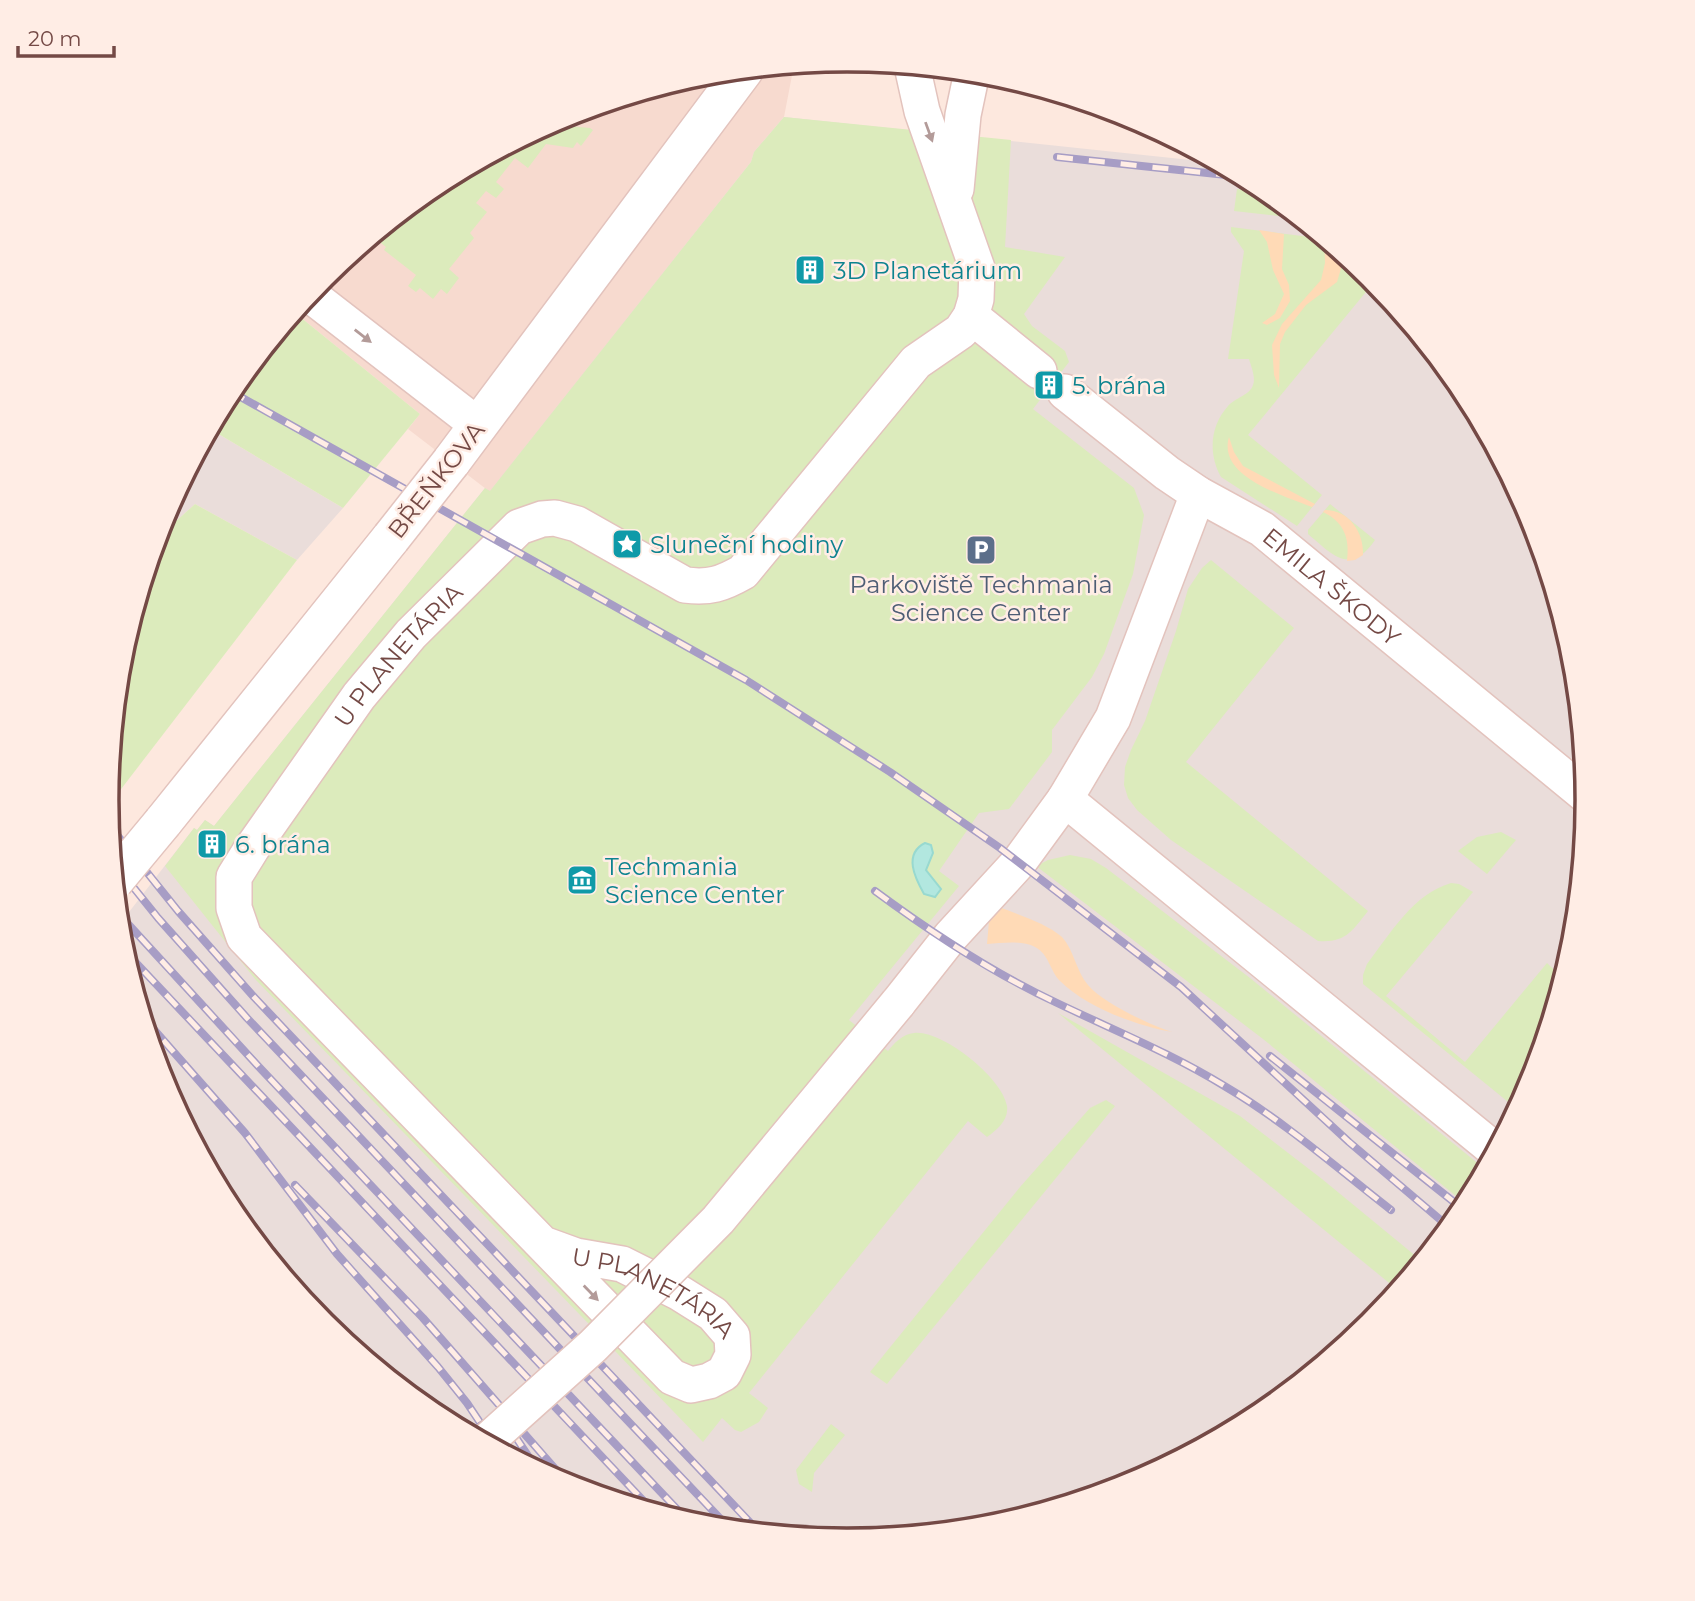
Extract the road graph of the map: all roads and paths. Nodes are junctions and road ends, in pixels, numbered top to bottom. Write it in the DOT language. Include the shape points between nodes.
graph roads {
  1 [pos="914,75"];
  2 [pos="736,81"];
  3 [pos="970,83"];
  4 [pos="956,207"];
  5 [pos="318,301"];
  6 [pos="971,316"];
  7 [pos="479,426"];
  8 [pos="1198,494"];
  9 [pos="1576,787"];
  10 [pos="1065,799"];
  11 [pos="122,871"];
  12 [pos="1489,1145"];
  13 [pos="543,1244"];
  14 [pos="492,1437"];
  1 -- 4 [label="street, one-way"];
  2 -- 7 [label="street, BŘEŇKOVA"];
  3 -- 4 [label="street" via="960,131"];
  4 -- 6 [label="street" via="977,268"];
  5 -- 7 [label="street, one-way"];
  6 -- 8 [label="street, EMILA ŠKODY"];
  6 -- 13 [label="street, U PLANETÁRIA" via="961,331 916,362 743,572 726,581 706,588 685,585 577,524 555,518 519,527 411,635 359,696 234,877 234,908 243,937"];
  7 -- 11 [label="street, BŘEŇKOVA, bridge"];
  8 -- 9 [label="street, EMILA ŠKODY" via="1262,529"];
  8 -- 10 [label="street" via="1113,718"];
  10 -- 12 [label="street"];
  10 -- 14 [label="street, bridge" via="1019,862 951,936 718,1220 593,1346"];
  13 -- 13 [label="street, U PLANETÁRIA, one-way" via="672,1377 691,1385 724,1373 733,1355 732,1336 713,1314 622,1264 576,1256"];
}
